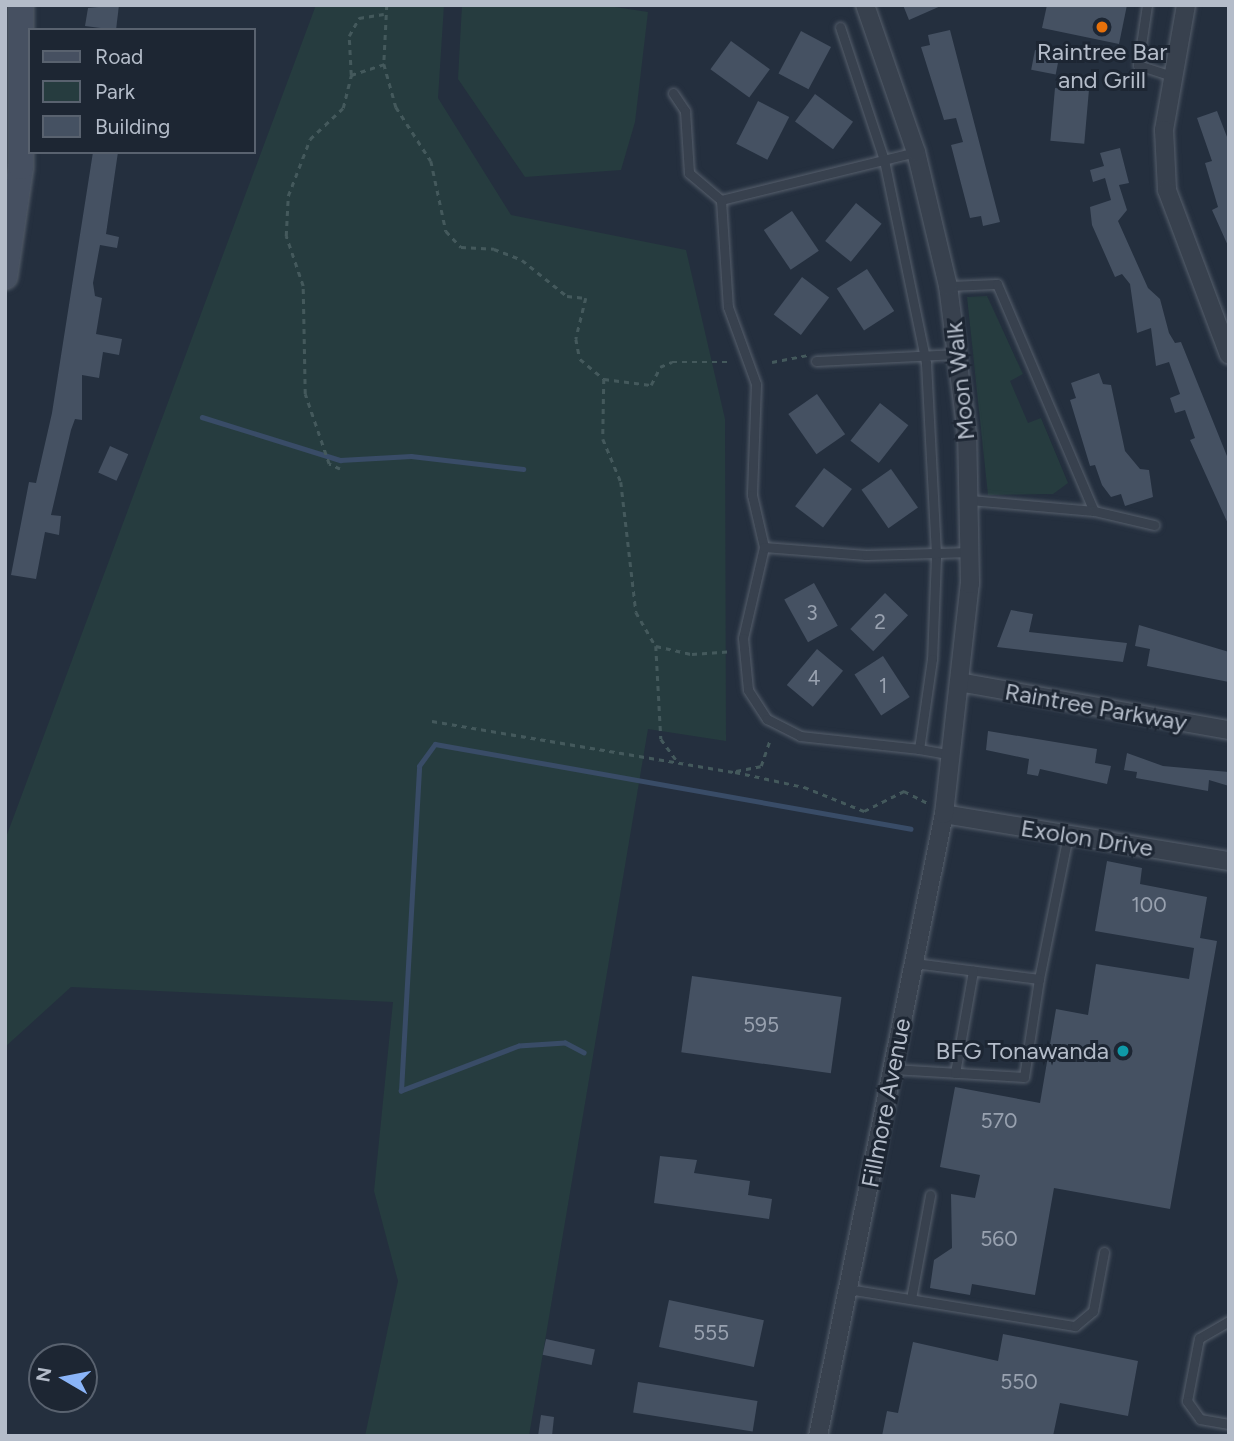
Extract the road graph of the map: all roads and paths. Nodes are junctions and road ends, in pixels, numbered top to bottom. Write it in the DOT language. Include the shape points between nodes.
graph roads {
  1 [pos="21,5"];
  2 [pos="387,5"];
  3 [pos="865,5"];
  4 [pos="1147,5"];
  5 [pos="1186,5"];
  6 [pos="384,14"];
  7 [pos="840,27"];
  8 [pos="384,64"];
  9 [pos="351,75"];
  10 [pos="1174,77"];
  11 [pos="673,93"];
  12 [pos="916,152"];
  13 [pos="884,160"];
  14 [pos="721,201"];
  15 [pos="5,277"];
  16 [pos="948,286"];
  17 [pos="958,354"];
  18 [pos="1229,355"];
  19 [pos="925,358"];
  20 [pos="816,361"];
  21 [pos="727,362"];
  22 [pos="772,362"];
  23 [pos="604,379"];
  24 [pos="340,469"];
  25 [pos="970,500"];
  26 [pos="1094,511"];
  27 [pos="1154,525"];
  28 [pos="764,548"];
  29 [pos="971,552"];
  30 [pos="936,557"];
  31 [pos="656,646"];
  32 [pos="731,650"];
  33 [pos="964,683"];
  34 [pos="432,721"];
  35 [pos="1229,730"];
  36 [pos="770,740"];
  37 [pos="919,749"];
  38 [pos="678,762"];
  39 [pos="953,762"];
  40 [pos="735,772"];
  41 [pos="944,814"];
  42 [pos="1068,835"];
  43 [pos="1229,861"];
  44 [pos="914,963"];
  45 [pos="973,971"];
  46 [pos="1039,979"];
  47 [pos="893,1069"];
  48 [pos="955,1073"];
  49 [pos="930,1195"];
  50 [pos="1104,1252"];
  51 [pos="848,1289"];
  52 [pos="911,1299"];
  53 [pos="1229,1321"];
  54 [pos="1229,1424"];
  55 [pos="818,1436"];
  1 -- 15 [label="street" via="21,167"];
  2 -- 6 [label="path"];
  3 -- 12 [label="street, Moon Walk"];
  4 -- 10 [label="lane" via="1138,65"];
  5 -- 10 [label="street"];
  6 -- 8 [label="path"];
  6 -- 9 [label="path" via="359,18 349,36"];
  7 -- 13 [label="lane"];
  8 -- 9 [label="path"];
  8 -- 23 [label="path" via="396,107 431,160 446,231 461,247 494,249 522,260 567,296 586,298 576,339 580,359"];
  9 -- 24 [label="path" via="343,108 310,139 288,196 286,236 303,286 305,394 329,464"];
  10 -- 18 [label="street" via="1164,130 1167,190"];
  11 -- 14 [label="lane" via="685,111 689,173"];
  12 -- 13 [label="lane"];
  12 -- 16 [label="street, Moon Walk"];
  13 -- 14 [label="lane"];
  13 -- 19 [label="lane"];
  14 -- 28 [label="lane" via="728,307 756,384 752,495"];
  16 -- 17 [label="street, Moon Walk"];
  16 -- 26 [label="lane" via="997,284"];
  17 -- 19 [label="lane"];
  17 -- 25 [label="street, Moon Walk"];
  19 -- 20 [label="lane"];
  19 -- 30 [label="lane"];
  20 -- 22 [label="path" via="808,355"];
  21 -- 23 [label="path" via="672,362 660,367 651,385"];
  23 -- 31 [label="path" via="605,453 621,482 636,612"];
  25 -- 26 [label="lane"];
  25 -- 29 [label="street, Moon Walk"];
  26 -- 27 [label="lane"];
  28 -- 30 [label="lane"];
  28 -- 37 [label="lane" via="743,638 748,690 767,719 800,736"];
  29 -- 30 [label="lane"];
  29 -- 33 [label="street, Moon Walk"];
  30 -- 37 [label="lane" via="932,659"];
  31 -- 32 [label="path" via="692,654"];
  31 -- 38 [label="path" via="661,739"];
  33 -- 35 [label="street, Raintree Parkway"];
  33 -- 39 [label="street, Moon Walk"];
  34 -- 38 [label="path"];
  36 -- 40 [label="path" via="761,766"];
  37 -- 39 [label="lane"];
  38 -- 40 [label="path"];
  39 -- 41 [label="street, Fillmore Avenue"];
  40 -- 41 [label="path" via="804,787 864,811 904,791"];
  41 -- 42 [label="street, Exolon Drive"];
  41 -- 44 [label="street, Fillmore Avenue"];
  42 -- 43 [label="street, Exolon Drive"];
  42 -- 46 [label="lane"];
  44 -- 45 [label="lane"];
  44 -- 47 [label="street, Fillmore Avenue"];
  45 -- 46 [label="lane"];
  45 -- 48 [label="lane"];
  46 -- 48 [label="lane" via="1024,1077"];
  47 -- 48 [label="lane"];
  47 -- 51 [label="street, Fillmore Avenue"];
  49 -- 52 [label="lane"];
  50 -- 52 [label="lane" via="1093,1311 1075,1326"];
  51 -- 52 [label="lane"];
  51 -- 55 [label="street, Fillmore Avenue"];
  53 -- 54 [label="lane" via="1199,1338 1187,1401 1200,1419"];
}
